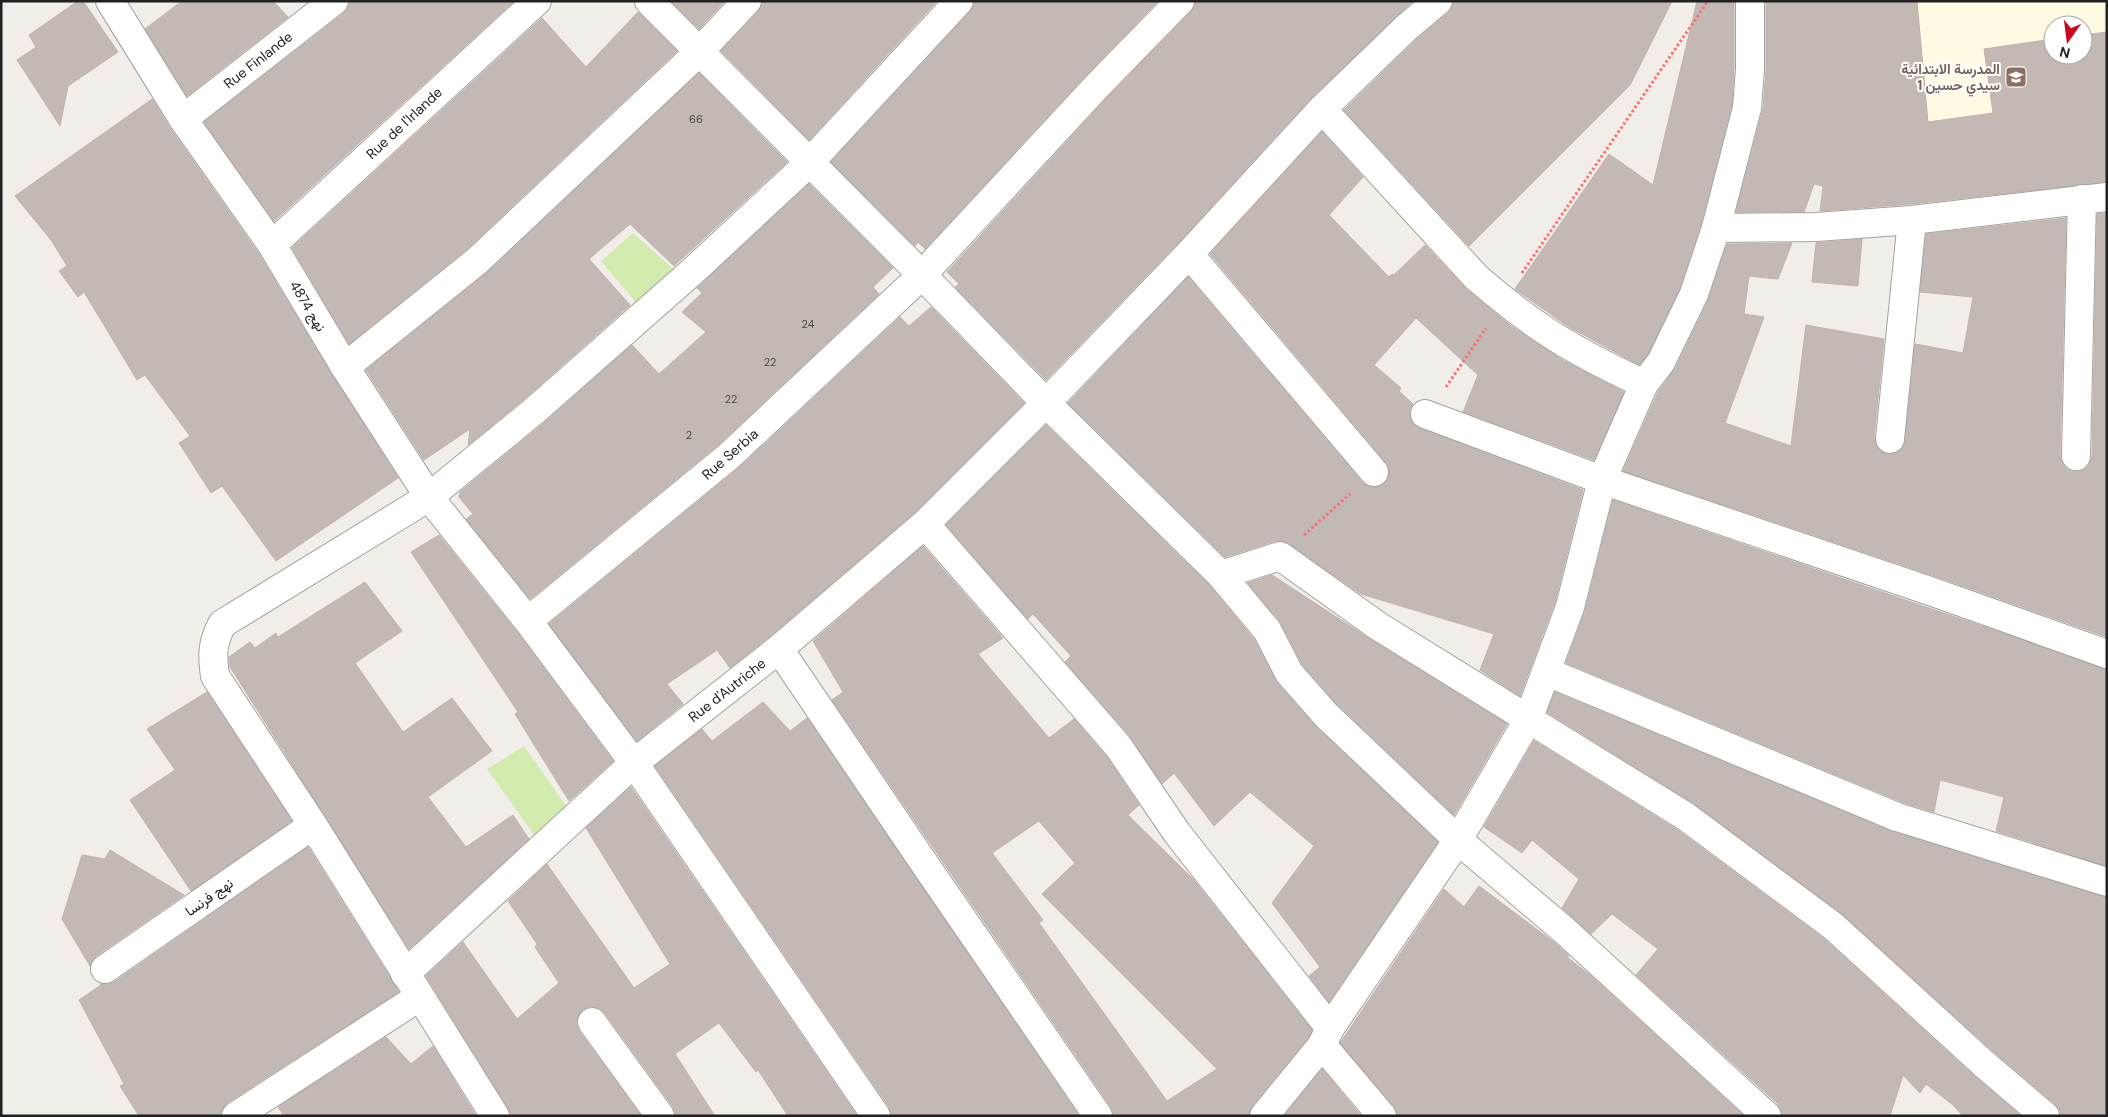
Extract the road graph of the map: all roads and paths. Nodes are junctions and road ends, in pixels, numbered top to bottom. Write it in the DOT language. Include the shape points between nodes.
graph roads {
  1 [pos="110,1"];
  2 [pos="334,1"];
  3 [pos="537,1"];
  4 [pos="649,1"];
  5 [pos="747,1"];
  6 [pos="959,1"];
  7 [pos="1180,1"];
  8 [pos="1438,1"];
  9 [pos="1750,1"];
  10 [pos="699,52"];
  11 [pos="1322,109"];
  12 [pos="183,119"];
  13 [pos="809,163"];
  14 [pos="2095,198"];
  15 [pos="1912,220"];
  16 [pos="1716,228"];
  17 [pos="272,245"];
  18 [pos="1189,254"];
  19 [pos="922,275"];
  20 [pos="345,367"];
  21 [pos="1644,384"];
  22 [pos="1046,403"];
  23 [pos="1425,414"];
  24 [pos="1890,439"];
  25 [pos="2076,456"];
  26 [pos="1374,472"];
  27 [pos="1602,480"];
  28 [pos="429,497"];
  29 [pos="925,524"];
  30 [pos="1221,575"];
  31 [pos="528,621"];
  32 [pos="779,649"];
  33 [pos="2107,654"];
  34 [pos="1547,672"];
  35 [pos="1528,720"];
  36 [pos="634,763"];
  37 [pos="313,825"];
  38 [pos="1458,840"];
  39 [pos="2107,882"];
  40 [pos="104,969"];
  41 [pos="405,974"];
  42 [pos="419,997"];
  43 [pos="592,1022"];
  44 [pos="1326,1036"];
  45 [pos="236,1116"];
  46 [pos="495,1116"];
  47 [pos="660,1116"];
  48 [pos="876,1116"];
  49 [pos="1098,1116"];
  50 [pos="1264,1116"];
  51 [pos="1382,1116"];
  52 [pos="1766,1116"];
  53 [pos="2045,1116"];
  1 -- 12 [label="street, نهج 4874"];
  2 -- 12 [label="street, Rue Finlande"];
  3 -- 17 [label="street, Rue de l'Irlande"];
  4 -- 10 [label="street"];
  5 -- 10 [label="street"];
  6 -- 13 [label="street"];
  7 -- 19 [label="street, Rue Serbia"];
  8 -- 11 [label="street, Rue d'Autriche"];
  9 -- 16 [label="street" via="1750,69 1746,108"];
  10 -- 13 [label="street"];
  10 -- 20 [label="street" via="477,261"];
  11 -- 18 [label="street, Rue d'Autriche"];
  11 -- 21 [label="street" via="1476,277 1550,334"];
  12 -- 17 [label="street, نهج 4874"];
  13 -- 19 [label="street"];
  13 -- 28 [label="street" via="576,376"];
  14 -- 15 [label="street"];
  14 -- 25 [label="street"];
  15 -- 16 [label="street" via="1816,228"];
  15 -- 24 [label="street"];
  16 -- 21 [label="street" via="1694,294 1661,362"];
  17 -- 20 [label="street, نهج 4874"];
  18 -- 22 [label="street, Rue d'Autriche"];
  18 -- 26 [label="street"];
  19 -- 22 [label="street"];
  19 -- 31 [label="street, Rue Serbia" via="729,456"];
  20 -- 28 [label="street, نهج 4874"];
  21 -- 27 [label="street"];
  22 -- 29 [label="street, Rue d'Autriche"];
  22 -- 30 [label="street"];
  23 -- 27 [label="street"];
  27 -- 33 [label="street"];
  27 -- 34 [label="street" via="1570,607"];
  28 -- 31 [label="street, نهج 4874"];
  28 -- 37 [label="street" via="222,624 214,639 215,676"];
  29 -- 32 [label="street, Rue d'Autriche"];
  29 -- 44 [label="street" via="1118,746 1177,833"];
  30 -- 35 [label="street" via="1280,556 1378,626"];
  30 -- 38 [label="street" via="1267,630 1289,672 1326,716"];
  31 -- 36 [label="street, نهج 4874"];
  32 -- 36 [label="street, Rue d'Autriche"];
  32 -- 49 [label="street"];
  34 -- 35 [label="street"];
  34 -- 39 [label="street" via="1897,817"];
  35 -- 38 [label="street"];
  35 -- 53 [label="street" via="1685,816 1833,926"];
  36 -- 41 [label="street, Rue d'Autriche"];
  36 -- 48 [label="street, نهج 4874"];
  37 -- 40 [label="street, نهج فرنسا"];
  37 -- 41 [label="street"];
  38 -- 44 [label="street"];
  38 -- 52 [label="street" via="1565,931"];
  41 -- 42 [label="street"];
  42 -- 45 [label="street"];
  42 -- 46 [label="street"];
  43 -- 47 [label="street"];
  44 -- 50 [label="street"];
  44 -- 51 [label="street"];
}
